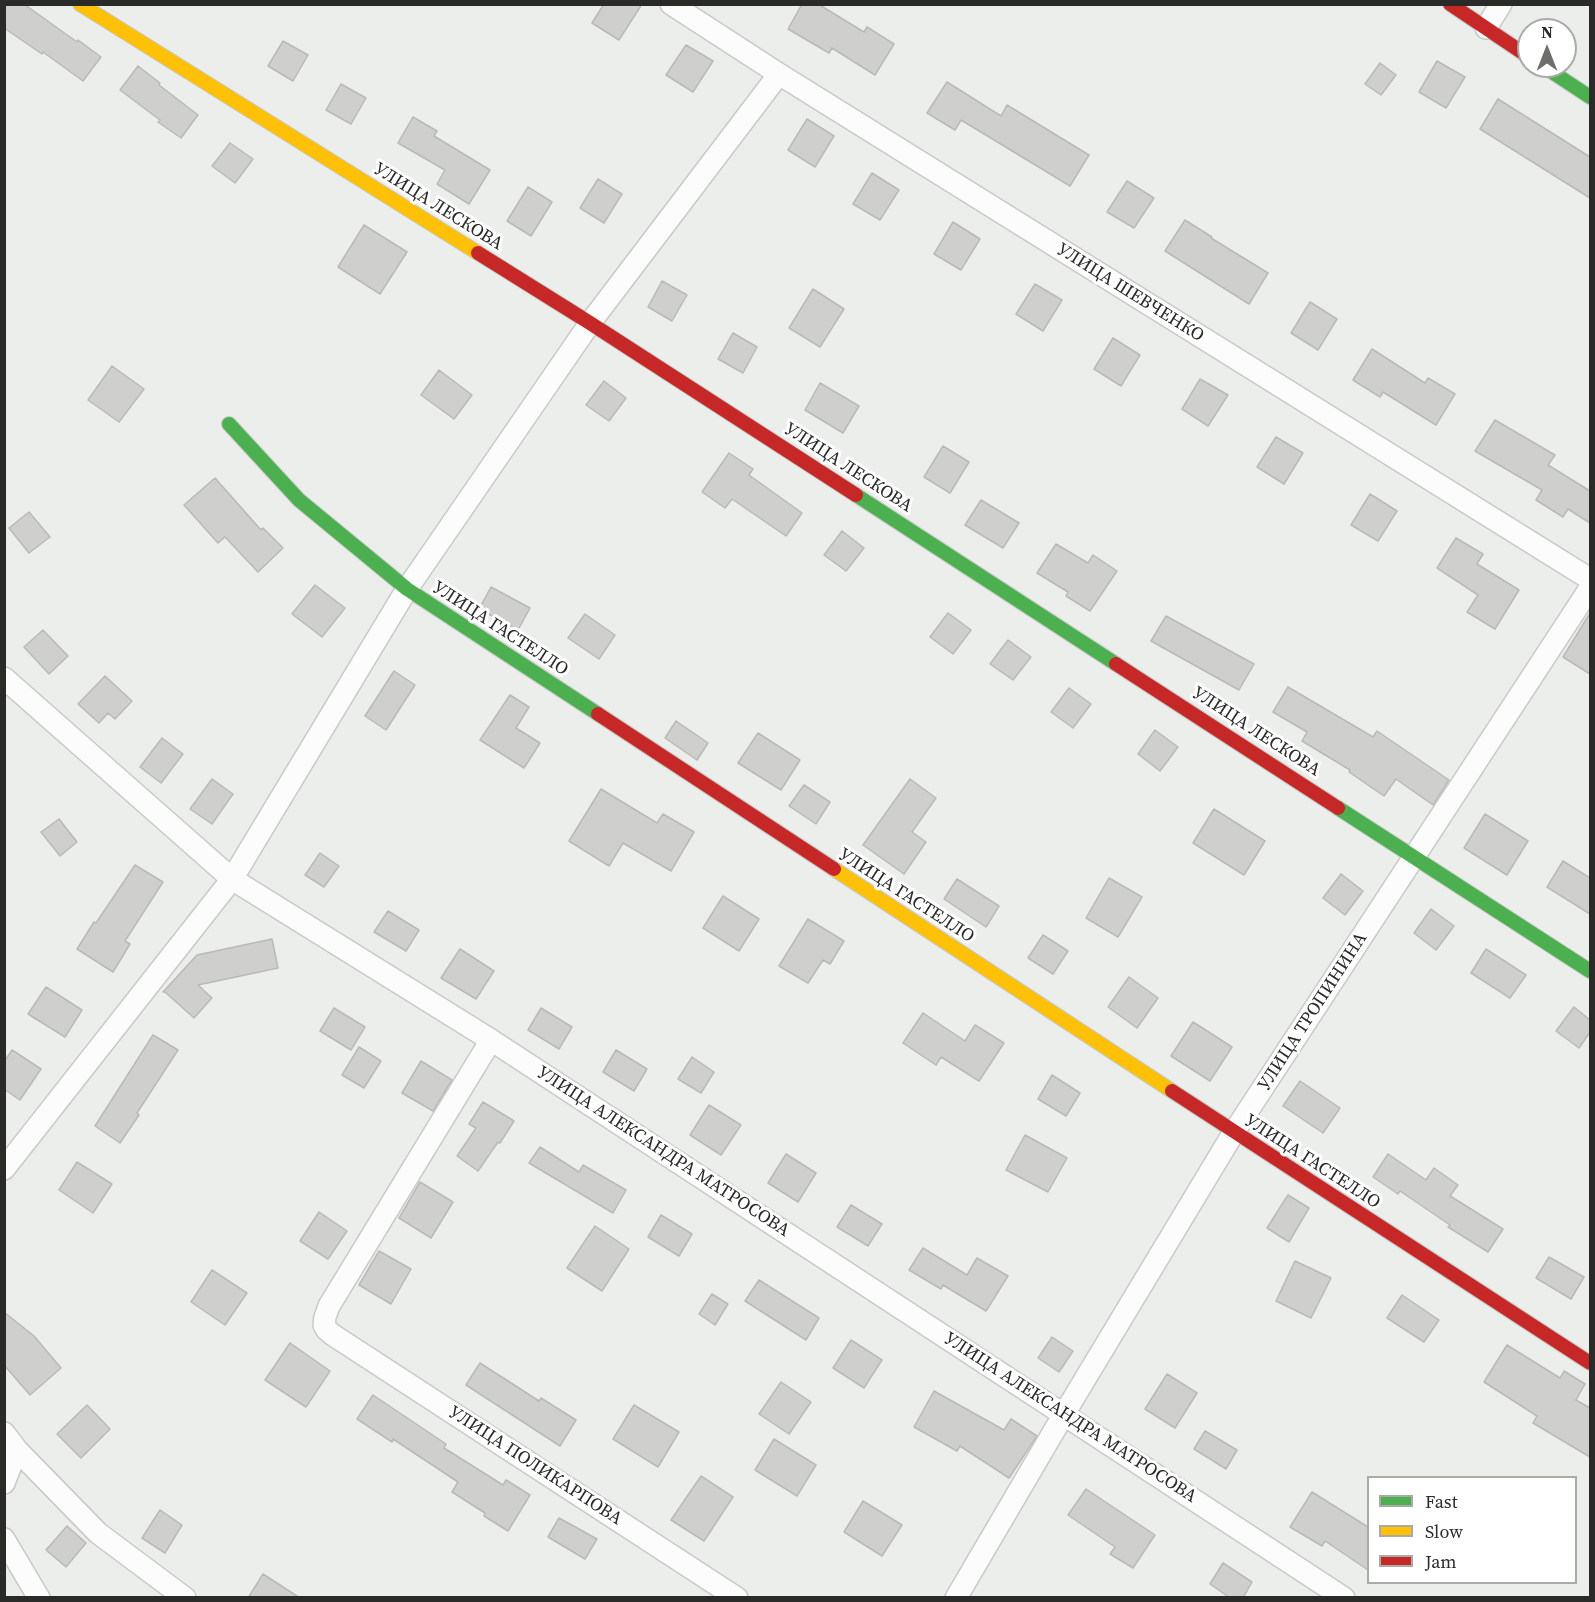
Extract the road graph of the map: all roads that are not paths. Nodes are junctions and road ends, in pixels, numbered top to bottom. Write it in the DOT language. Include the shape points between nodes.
graph roads {
  1 [pos="80,4"];
  2 [pos="671,4"];
  3 [pos="1450,4"];
  4 [pos="1501,4"];
  5 [pos="1486,28"];
  6 [pos="1517,49"];
  7 [pos="778,74"];
  8 [pos="1561,78"];
  9 [pos="1590,97"];
  10 [pos="590,323"];
  11 [pos="229,424"];
  12 [pos="1590,579"];
  13 [pos="1590,588"];
  14 [pos="406,590"];
  15 [pos="4,678"];
  16 [pos="1415,856"];
  17 [pos="232,879"];
  18 [pos="1590,971"];
  19 [pos="491,1040"];
  20 [pos="1234,1132"];
  21 [pos="4,1169"];
  22 [pos="1590,1363"];
  23 [pos="1064,1414"];
  24 [pos="4,1433"];
  25 [pos="17,1450"];
  26 [pos="4,1483"];
  27 [pos="4,1539"];
  28 [pos="39,1598"];
  29 [pos="185,1598"];
  30 [pos="737,1598"];
  31 [pos="956,1598"];
  32 [pos="1344,1598"];
  1 -- 10 [label="street, УЛИЦА ЛЕСКОВА"];
  2 -- 7 [label="street, УЛИЦА ШЕВЧЕНКО"];
  3 -- 5 [label="street"];
  4 -- 5 [label="street"];
  5 -- 6 [label="street"];
  7 -- 10 [label="street"];
  7 -- 12 [label="street, УЛИЦА ШЕВЧЕНКО"];
  8 -- 9 [label="street"];
  10 -- 14 [label="street"];
  10 -- 16 [label="street, УЛИЦА ЛЕСКОВА"];
  11 -- 14 [label="street, УЛИЦА ГАСТЕЛЛО" via="299,500"];
  13 -- 16 [label="street, УЛИЦА ТРОПИНИНА"];
  14 -- 17 [label="street"];
  14 -- 20 [label="street, УЛИЦА ГАСТЕЛЛО"];
  15 -- 17 [label="street, УЛИЦА АЛЕКСАНДРА МАТРОСОВА"];
  16 -- 18 [label="street, УЛИЦА ЛЕСКОВА"];
  16 -- 20 [label="street, УЛИЦА ТРОПИНИНА"];
  17 -- 19 [label="street, УЛИЦА АЛЕКСАНДРА МАТРОСОВА"];
  17 -- 21 [label="street"];
  19 -- 23 [label="street, УЛИЦА АЛЕКСАНДРА МАТРОСОВА"];
  19 -- 30 [label="street, УЛИЦА ПОЛИКАРПОВА" via="329,1306 324,1325 333,1335"];
  20 -- 22 [label="street, УЛИЦА ГАСТЕЛЛО"];
  20 -- 23 [label="street, УЛИЦА ТРОПИНИНА"];
  23 -- 31 [label="street, УЛИЦА ТРОПИНИНА"];
  23 -- 32 [label="street, УЛИЦА АЛЕКСАНДРА МАТРОСОВА"];
  24 -- 25 [label="street"];
  25 -- 26 [label="street"];
  25 -- 29 [label="street" via="98,1533"];
  27 -- 28 [label="street"];
}
